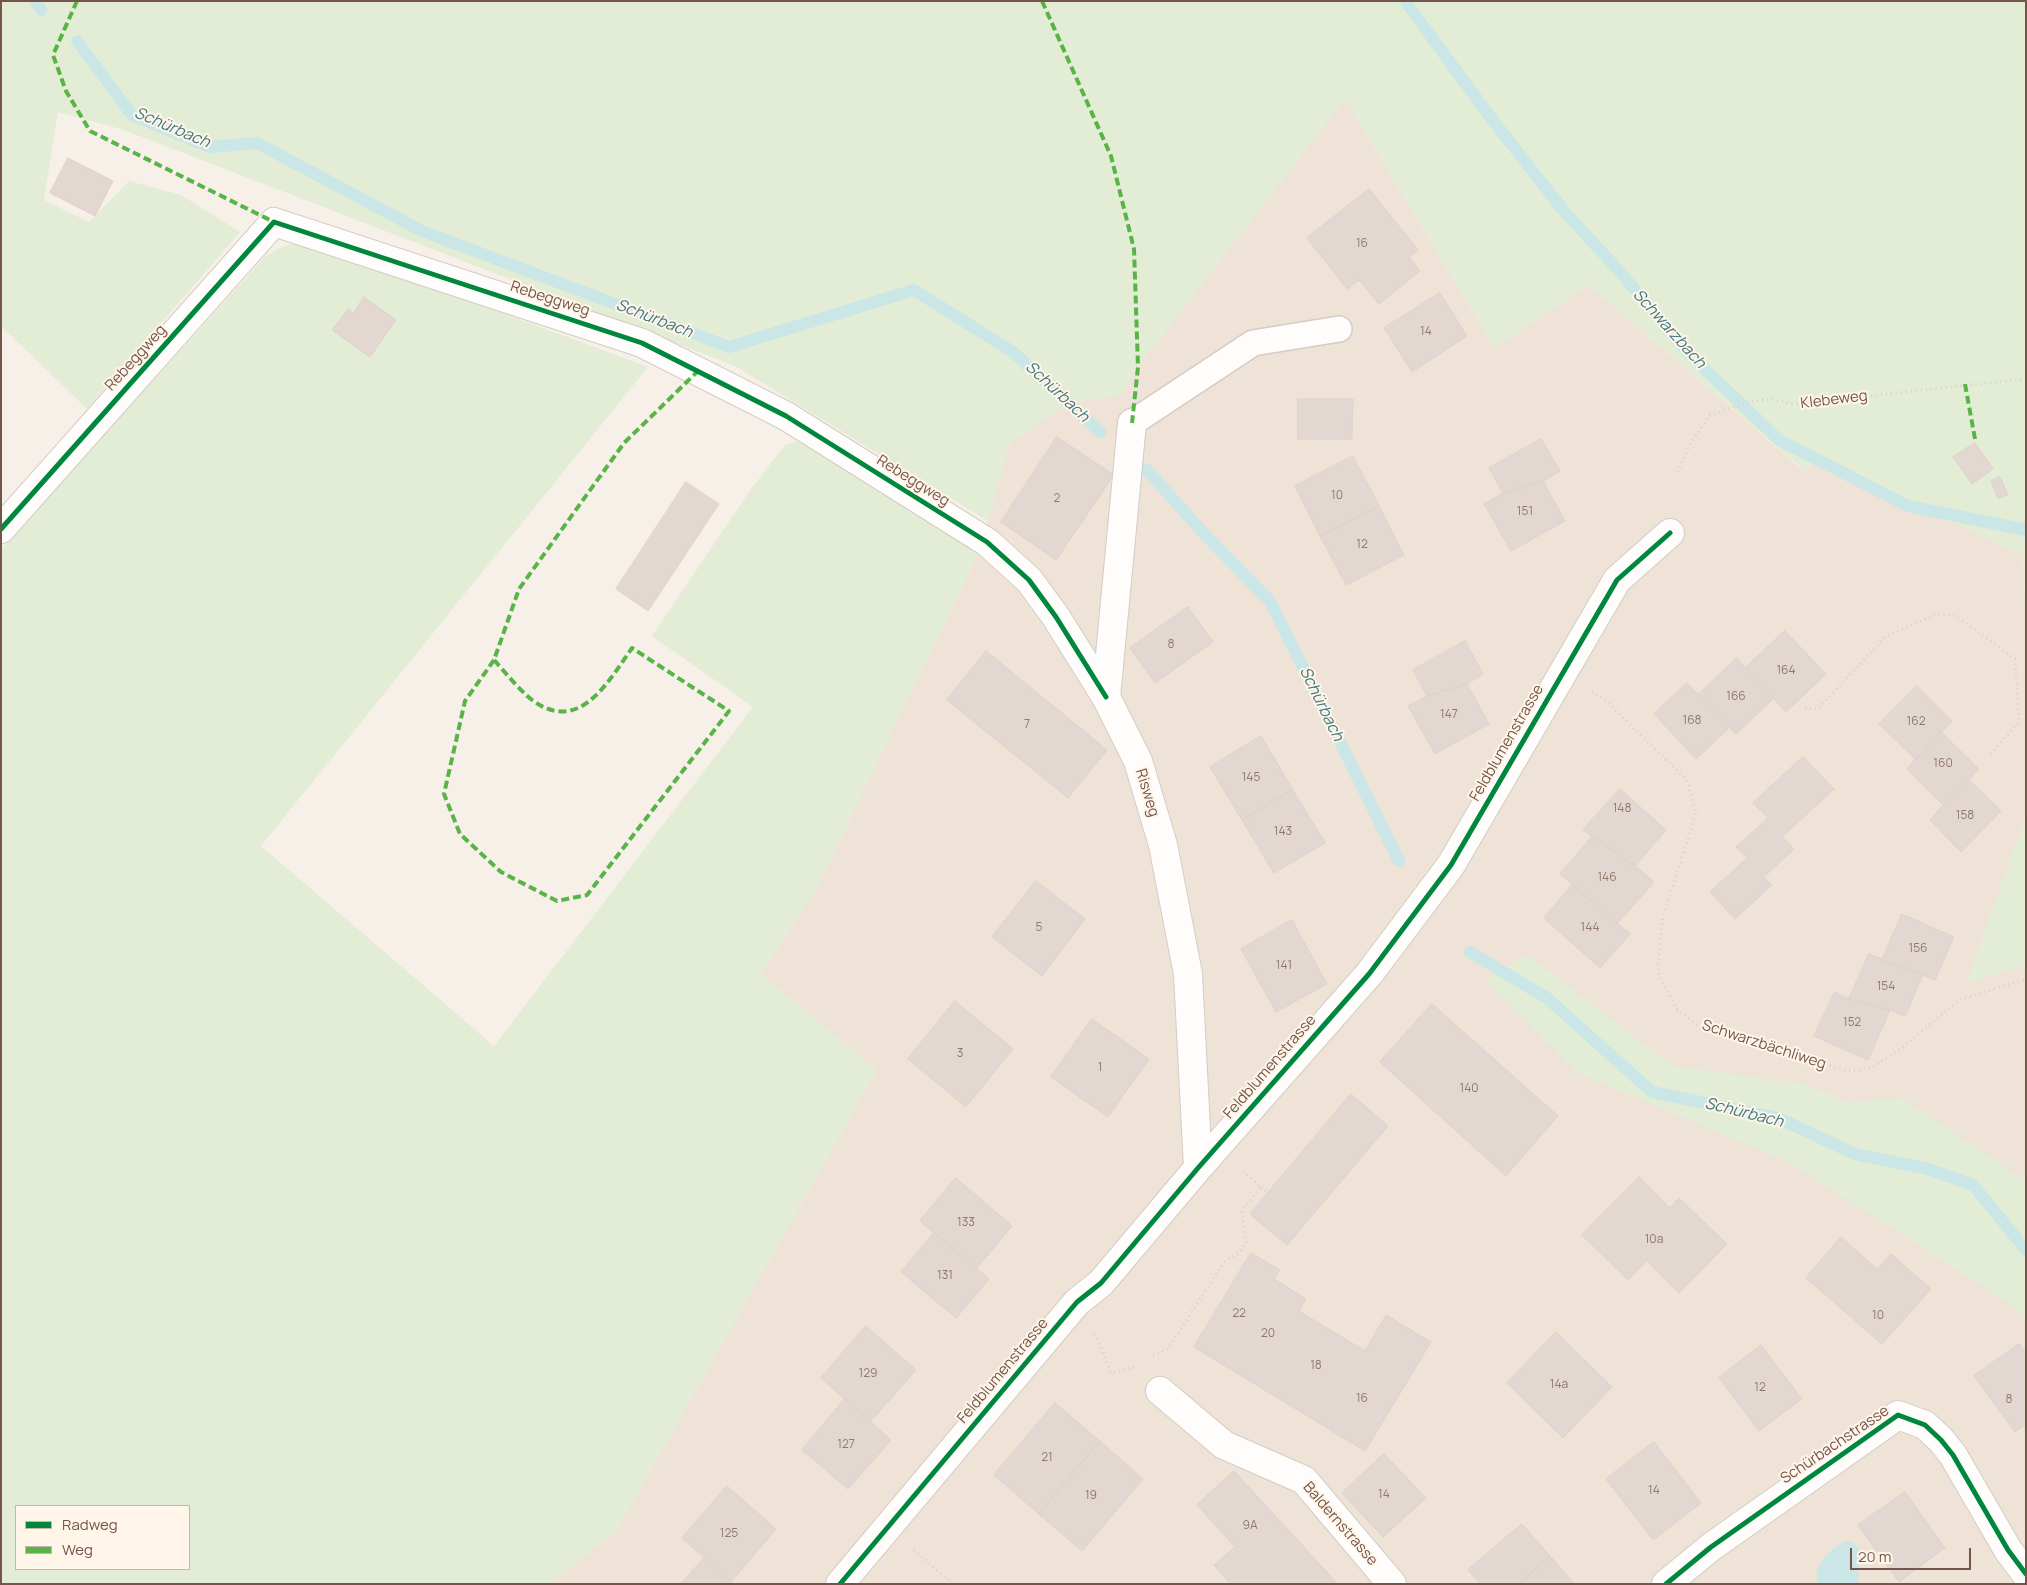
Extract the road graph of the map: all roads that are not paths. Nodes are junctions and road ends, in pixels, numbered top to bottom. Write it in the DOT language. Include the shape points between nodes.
graph roads {
  1 [pos="1339,329"];
  2 [pos="1132,423"];
  3 [pos="1,529"];
  4 [pos="1670,533"];
  5 [pos="1106,697"];
  6 [pos="1198,1168"];
  7 [pos="1160,1390"];
  8 [pos="2026,1574"];
  9 [pos="840,1584"];
  10 [pos="1392,1584"];
  11 [pos="1666,1584"];
  1 -- 2 [label="lane" via="1253,343"];
  2 -- 5 [label="street"];
  3 -- 5 [label="street, Rebeggweg" via="274,222 642,343 786,416 987,542 1029,580"];
  4 -- 6 [label="street, Feldblumenstrasse" via="1617,580 1451,865 1369,974"];
  5 -- 6 [label="street, Risweg" via="1138,761 1163,845 1187,964"];
  6 -- 9 [label="street, Feldblumenstrasse" via="1101,1283 1077,1302"];
  7 -- 10 [label="street, Baldernstrasse" via="1224,1445 1304,1480"];
  8 -- 11 [label="street, Schürbachstrasse" via="1941,1440 1925,1425 1898,1415 1711,1547"];
}
